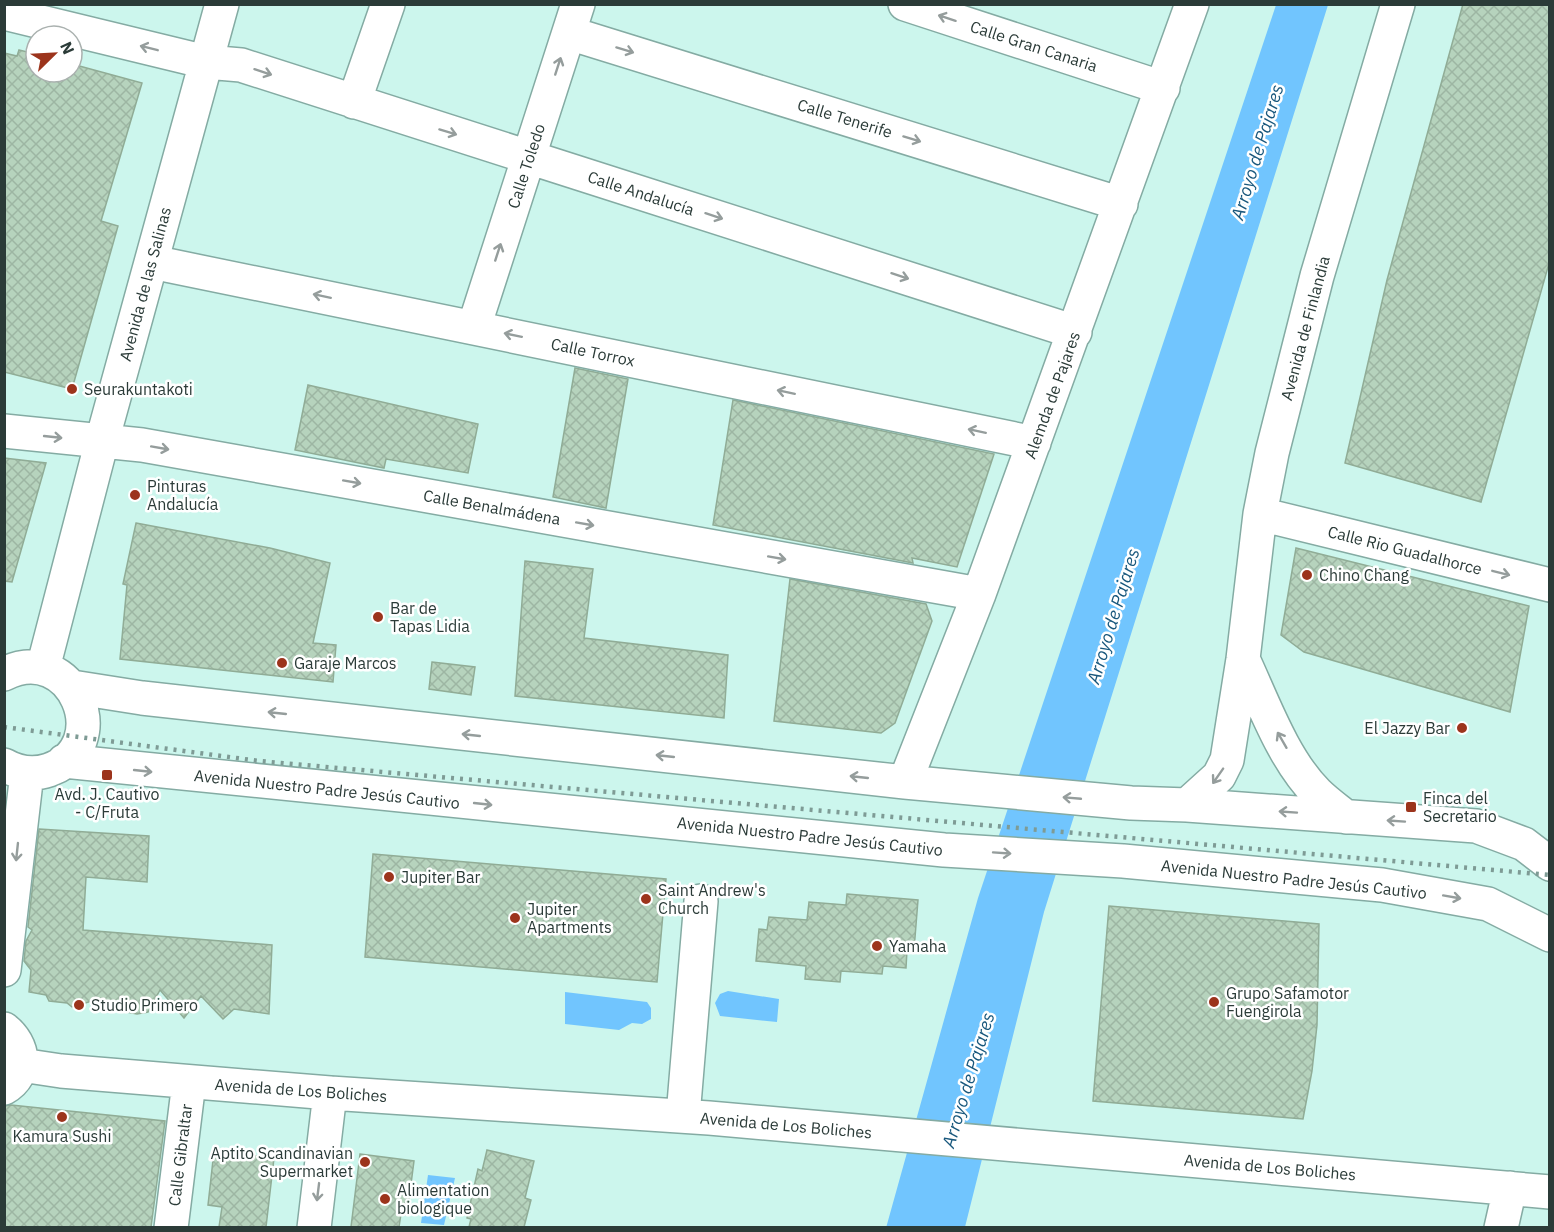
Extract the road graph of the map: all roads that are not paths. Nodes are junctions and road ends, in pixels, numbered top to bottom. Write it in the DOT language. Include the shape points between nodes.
graph roads {
  1 [pos="222,4"];
  2 [pos="388,4"];
  3 [pos="904,4"];
  4 [pos="1192,4"];
  5 [pos="1398,4"];
  6 [pos="4,13"];
  7 [pos="574,19"];
  8 [pos="206,62"];
  9 [pos="1163,88"];
  10 [pos="354,102"];
  11 [pos="529,157"];
  12 [pos="1121,204"];
  13 [pos="152,262"];
  14 [pos="474,327"];
  15 [pos="1075,332"];
  16 [pos="4,431"];
  17 [pos="102,441"];
  18 [pos="1034,443"];
  19 [pos="1260,514"];
  20 [pos="1550,585"];
  21 [pos="979,594"];
  22 [pos="1243,659"];
  23 [pos="43,668"];
  24 [pos="4,674"];
  25 [pos="72,687"];
  26 [pos="64,761"];
  27 [pos="16,769"];
  28 [pos="905,783"];
  29 [pos="1187,805"];
  30 [pos="13,813"];
  31 [pos="1346,817"];
  32 [pos="1550,864"];
  33 [pos="701,901"];
  34 [pos="1550,935"];
  35 [pos="4,970"];
  36 [pos="4,1029"];
  37 [pos="13,1077"];
  38 [pos="189,1082"];
  39 [pos="330,1092"];
  40 [pos="683,1116"];
  41 [pos="1510,1188"];
  42 [pos="1550,1192"];
  43 [pos="171,1227"];
  44 [pos="314,1227"];
  45 [pos="1501,1227"];
  1 -- 8 [label="street, Avenida de las Salinas"];
  2 -- 10 [label="street"];
  9 -- 3 [label="street, Calle Gran Canaria, one-way"];
  4 -- 9 [label="street, Alemda de Pajares"];
  5 -- 19 [label="street, Avenida de Finlandia" via="1317,276"];
  8 -- 6 [label="street, Calle Andalucía, one-way"];
  11 -- 7 [label="street, Calle Toledo, one-way"];
  7 -- 12 [label="street, Calle Tenerife, one-way"];
  8 -- 10 [label="street, Calle Andalucía, one-way" via="241,65"];
  8 -- 13 [label="street, Avenida de las Salinas"];
  9 -- 12 [label="street, Alemda de Pajares"];
  10 -- 11 [label="street, Calle Andalucía, one-way"];
  14 -- 11 [label="street, Calle Toledo, one-way"];
  11 -- 15 [label="street, Calle Andalucía, one-way"];
  12 -- 15 [label="street, Alemda de Pajares"];
  14 -- 13 [label="street, Calle Torrox, one-way"];
  13 -- 17 [label="street, Avenida de las Salinas"];
  18 -- 14 [label="street, Calle Torrox, one-way"];
  15 -- 18 [label="street, Alemda de Pajares"];
  16 -- 17 [label="street, Calle Benalmádena, one-way"];
  17 -- 21 [label="street, Calle Benalmádena, one-way"];
  17 -- 23 [label="street, Avenida de las Salinas"];
  18 -- 21 [label="street, Alemda de Pajares"];
  19 -- 20 [label="street, Calle Rio Guadalhorce, one-way"];
  19 -- 22 [label="street, Avenida de Finlandia"];
  21 -- 28 [label="street, Alemda de Pajares"];
  22 -- 29 [label="street, Avenida de Finlandia, one-way" via="1227,760 1213,783"];
  31 -- 22 [label="street, one-way" via="1317,792 1298,767 1268,716"];
  23 -- 24 [label="street" via="28,667"];
  23 -- 25 [label="street"];
  25 -- 26 [label="street" via="80,701 83,726 75,749"];
  28 -- 25 [label="street, one-way" via="142,699"];
  26 -- 27 [label="street" via="40,772"];
  26 -- 34 [label="street, Avenida Nuestro Padre Jesús Cautivo, one-way" via="944,850 1123,861 1382,885 1488,904"];
  27 -- 30 [label="street"];
  29 -- 28 [label="street, one-way"];
  31 -- 29 [label="street, one-way"];
  30 -- 35 [label="street, one-way"];
  32 -- 31 [label="street, one-way" via="1524,844 1476,826"];
  33 -- 40 [label="street"];
  36 -- 37 [label="street" via="18,1043"];
  37 -- 38 [label="street, Avenida de Los Boliches"];
  38 -- 39 [label="street, Avenida de Los Boliches"];
  38 -- 43 [label="street, Calle Gibraltar"];
  39 -- 40 [label="street, Avenida de Los Boliches"];
  39 -- 44 [label="street, one-way"];
  40 -- 41 [label="street, Avenida de Los Boliches"];
  41 -- 42 [label="street, Avenida de Los Boliches"];
  41 -- 45 [label="street"];
}
